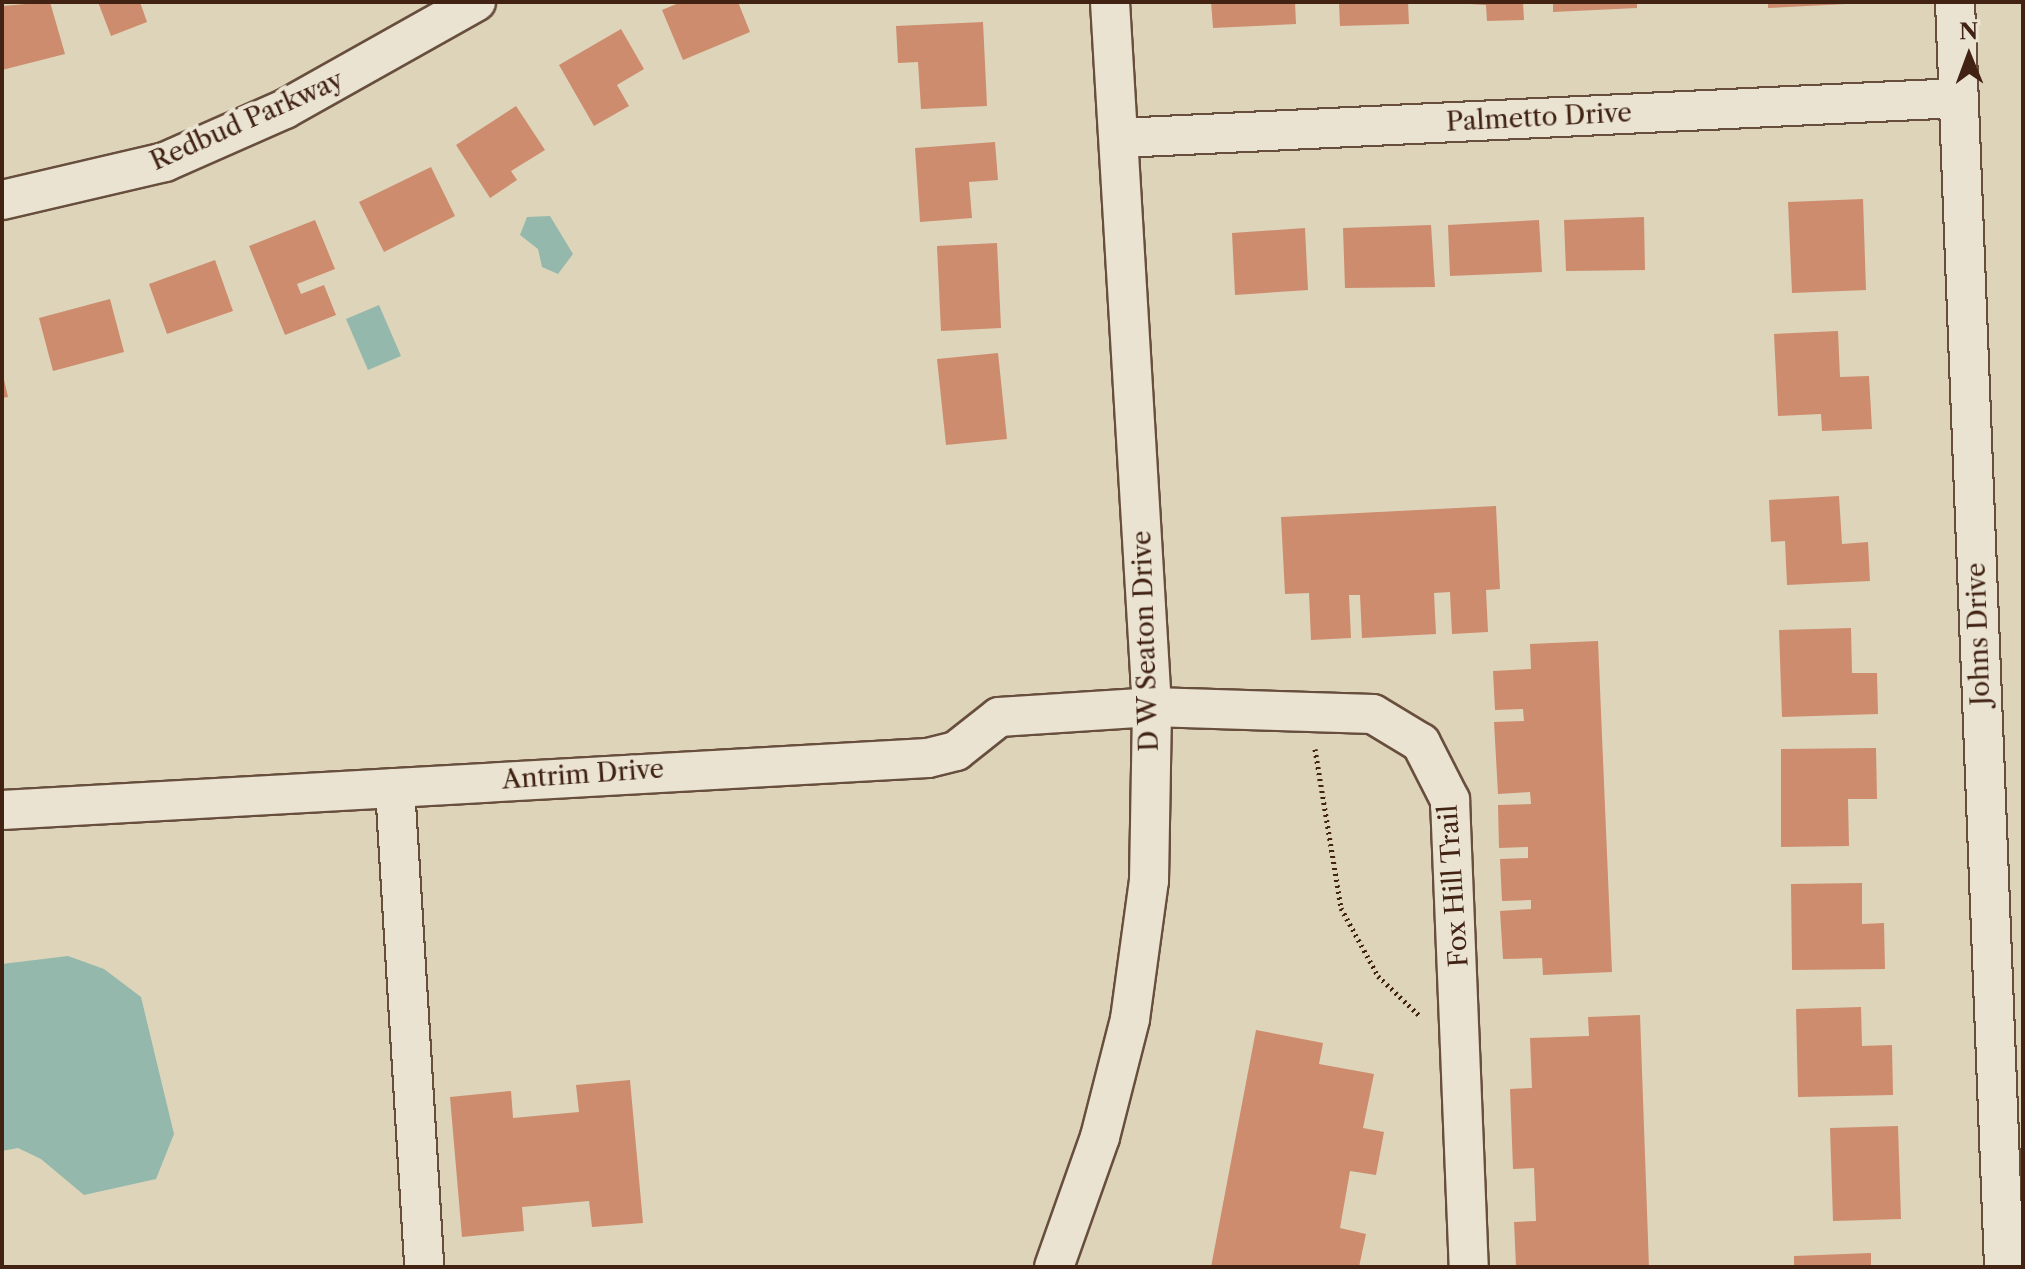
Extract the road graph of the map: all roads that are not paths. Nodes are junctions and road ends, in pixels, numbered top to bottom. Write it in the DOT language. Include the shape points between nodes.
graph roads {
  1 [pos="476,2"];
  2 [pos="1110,2"];
  3 [pos="1955,2"];
  4 [pos="1959,98"];
  5 [pos="1120,138"];
  6 [pos="2,200"];
  7 [pos="1152,707"];
  8 [pos="395,788"];
  9 [pos="2,810"];
  10 [pos="424,1267"];
  11 [pos="1054,1267"];
  12 [pos="1469,1267"];
  13 [pos="2004,1267"];
  1 -- 6 [label="street, Redbud Parkway" via="285,109 165,162"];
  2 -- 5 [label="street, D W Seaton Drive"];
  3 -- 4 [label="street, Johns Drive"];
  4 -- 5 [label="street, Palmetto Drive"];
  4 -- 13 [label="street, Johns Drive"];
  5 -- 7 [label="street, D W Seaton Drive"];
  7 -- 8 [label="street, Antrim Drive" via="999,717 956,751 928,758"];
  7 -- 11 [label="street, D W Seaton Drive" via="1149,881 1130,1019 1100,1137"];
  7 -- 12 [label="street, Fox Hill Trail" via="1363,711 1403,729 1445,778 1463,1044"];
  8 -- 9 [label="street, Antrim Drive"];
  8 -- 10 [label="street"];
}
